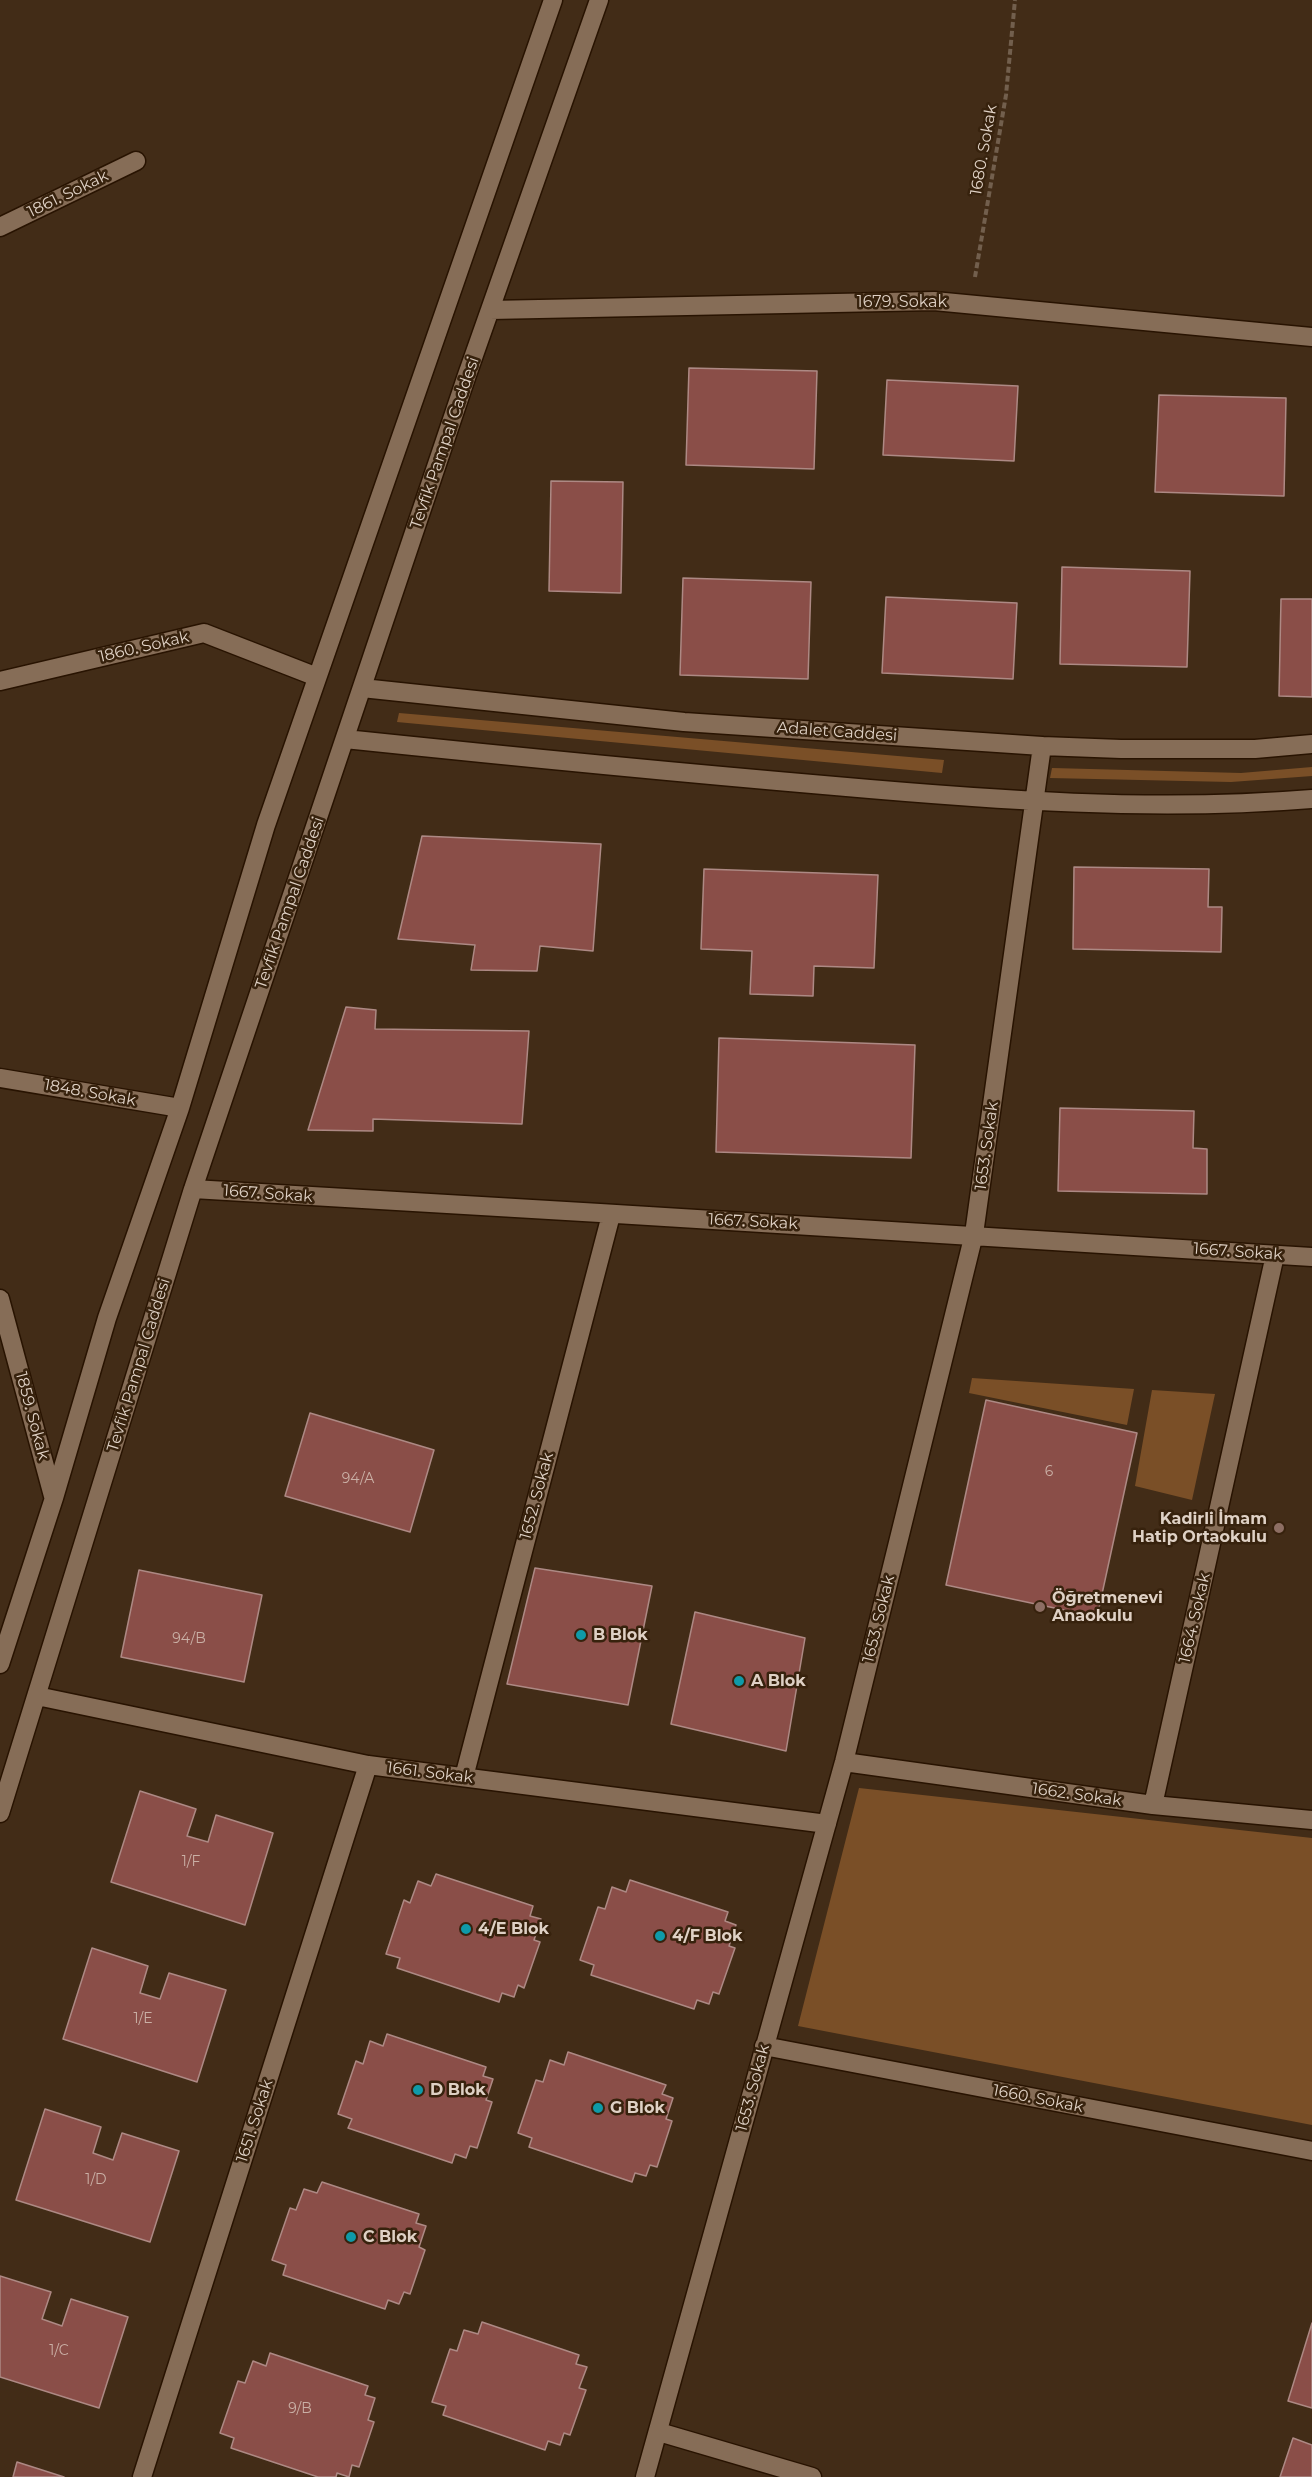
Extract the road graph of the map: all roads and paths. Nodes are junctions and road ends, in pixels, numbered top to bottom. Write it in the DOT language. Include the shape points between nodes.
graph roads {
  1 [pos="553,0"];
  2 [pos="600,0"];
  3 [pos="1015,0"];
  4 [pos="136,161"];
  5 [pos="0,227"];
  6 [pos="970,304"];
  7 [pos="490,310"];
  8 [pos="1312,337"];
  9 [pos="317,677"];
  10 [pos="0,681"];
  11 [pos="362,688"];
  12 [pos="345,739"];
  13 [pos="1312,744"];
  14 [pos="1042,746"];
  15 [pos="1312,799"];
  16 [pos="1036,800"];
  17 [pos="0,1078"];
  18 [pos="180,1108"];
  19 [pos="193,1189"];
  20 [pos="611,1215"];
  21 [pos="974,1234"];
  22 [pos="1275,1254"];
  23 [pos="1312,1257"];
  24 [pos="0,1299"];
  25 [pos="54,1498"];
  26 [pos="0,1664"];
  27 [pos="37,1696"];
  28 [pos="844,1762"];
  29 [pos="368,1765"];
  30 [pos="464,1777"];
  31 [pos="1153,1806"];
  32 [pos="0,1814"];
  33 [pos="1312,1820"];
  34 [pos="827,1824"];
  35 [pos="764,2046"];
  36 [pos="1312,2151"];
  37 [pos="659,2432"];
  38 [pos="142,2477"];
  39 [pos="645,2477"];
  40 [pos="812,2477"];
  1 -- 9 [label="street"];
  2 -- 7 [label="street, Tevfik Pampal Caddesi"];
  3 -- 6 [label="path, 1680. Sokak" via="1006,95"];
  4 -- 5 [label="street, 1861. Sokak"];
  6 -- 7 [label="street, 1679. Sokak" via="934,301"];
  6 -- 8 [label="street, 1679. Sokak"];
  7 -- 11 [label="street, Tevfik Pampal Caddesi"];
  9 -- 10 [label="street, 1860. Sokak" via="204,633"];
  9 -- 18 [label="street" via="266,825"];
  11 -- 12 [label="street, Tevfik Pampal Caddesi"];
  11 -- 14 [label="street, Adalet Caddesi" via="684,722"];
  12 -- 16 [label="street" via="611,767"];
  12 -- 19 [label="street, Tevfik Pampal Caddesi"];
  13 -- 14 [label="street, Adalet Caddesi" via="1255,749"];
  14 -- 16 [label="street, 1653. Sokak"];
  15 -- 16 [label="street" via="1229,803"];
  16 -- 21 [label="street, 1653. Sokak"];
  17 -- 18 [label="street, 1848. Sokak"];
  18 -- 25 [label="street" via="107,1318"];
  19 -- 20 [label="street, 1667. Sokak"];
  19 -- 27 [label="street, Tevfik Pampal Caddesi"];
  20 -- 21 [label="street, 1667. Sokak"];
  20 -- 30 [label="street, 1652. Sokak"];
  21 -- 22 [label="street, 1667. Sokak"];
  21 -- 28 [label="street, 1653. Sokak"];
  22 -- 23 [label="street, 1667. Sokak"];
  22 -- 31 [label="street, 1664. Sokak"];
  24 -- 25 [label="street, 1859. Sokak"];
  25 -- 26 [label="street"];
  27 -- 29 [label="street, 1661. Sokak"];
  27 -- 32 [label="street, Tevfik Pampal Caddesi"];
  28 -- 31 [label="street, 1662. Sokak"];
  28 -- 34 [label="street, 1653. Sokak"];
  29 -- 30 [label="street, 1661. Sokak"];
  29 -- 38 [label="street, 1651. Sokak"];
  30 -- 34 [label="street, 1661. Sokak"];
  31 -- 33 [label="street, 1662. Sokak"];
  34 -- 35 [label="street, 1653. Sokak"];
  35 -- 36 [label="street, 1660. Sokak"];
  35 -- 37 [label="street, 1653. Sokak"];
  37 -- 39 [label="street, 1653. Sokak"];
  37 -- 40 [label="street"];
}
